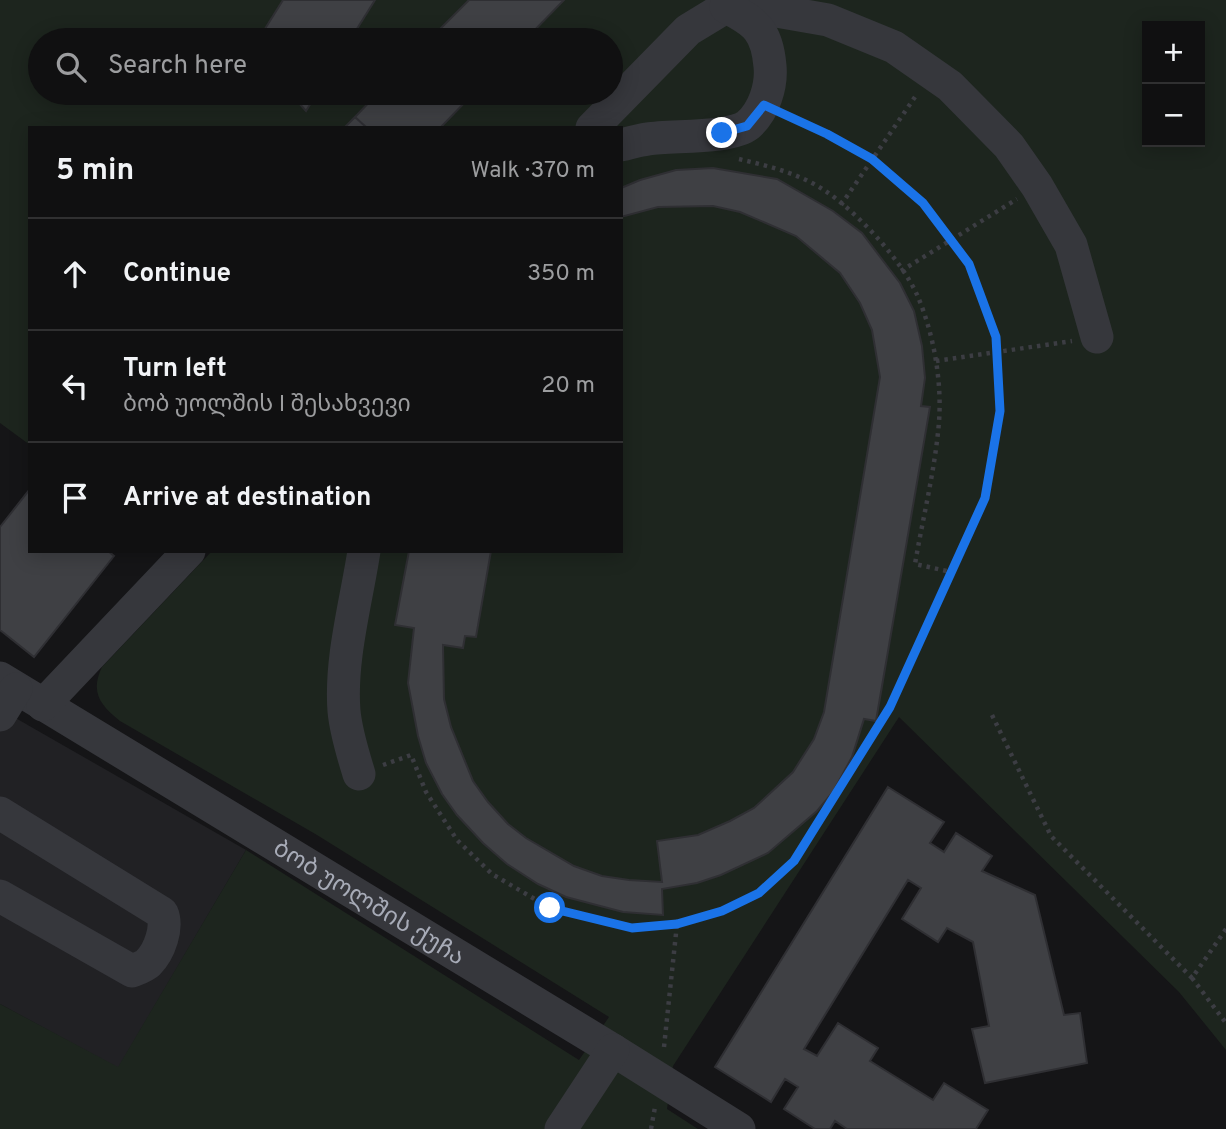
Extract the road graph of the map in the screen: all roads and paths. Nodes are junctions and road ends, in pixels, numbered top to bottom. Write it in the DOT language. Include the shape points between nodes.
graph roads {
  1 [pos="726,7"];
  2 [pos="931,73"];
  3 [pos="623,96"];
  4 [pos="615,105"];
  5 [pos="764,105"];
  6 [pos="594,126"];
  7 [pos="623,145"];
  8 [pos="872,159"];
  9 [pos="726,160"];
  10 [pos="1037,186"];
  11 [pos="841,205"];
  12 [pos="950,240"];
  13 [pos="901,271"];
  14 [pos="1097,337"];
  15 [pos="997,352"];
  16 [pos="936,360"];
  17 [pos="187,553"];
  18 [pos="364,553"];
  19 [pos="951,572"];
  20 [pos="15,697"];
  21 [pos="992,715"];
  22 [pos="359,774"];
  23 [pos="0,813"];
  24 [pos="0,896"];
  25 [pos="677,924"];
  26 [pos="1226,929"];
  27 [pos="1192,978"];
  28 [pos="1226,1023"];
  29 [pos="664,1047"];
  30 [pos="613,1050"];
  31 [pos="655,1107"];
  32 [pos="561,1129"];
  33 [pos="651,1129"];
  34 [pos="739,1129"];
  1 -- 2 [label="street" via="754,7 828,20 894,47"];
  1 -- 3 [label="street" via="688,30"];
  1 -- 5 [label="street" via="752,20 769,47 771,77"];
  2 -- 8 [label="path"];
  2 -- 10 [label="street" via="1009,146"];
  4 -- 6 [label="street"];
  5 -- 7 [label="street" via="747,126"];
  5 -- 8 [label="path"];
  8 -- 11 [label="path"];
  8 -- 12 [label="path" via="923,203"];
  9 -- 11 [label="path" via="785,171 824,190"];
  10 -- 12 [label="path"];
  10 -- 14 [label="street" via="1071,245"];
  11 -- 13 [label="path"];
  12 -- 13 [label="path"];
  12 -- 15 [label="path" via="969,264 996,337"];
  13 -- 16 [label="path" via="918,297"];
  14 -- 15 [label="path"];
  15 -- 16 [label="path"];
  15 -- 19 [label="path" via="1000,411 985,498"];
  16 -- 19 [label="path" via="939,422 915,564"];
  17 -- 20 [label="street"];
  18 -- 22 [label="street" via="346,666 344,711"];
  19 -- 25 [label="path" via="890,707 794,861 759,893 722,911"];
  20 -- 30 [label="street, ბობ უოლშის ქუჩა"];
  21 -- 27 [label="path" via="1051,836"];
  22 -- 25 [label="path" via="411,755 426,792 457,840 492,874 550,908 632,928"];
  23 -- 24 [label="street" via="162,913 164,933 148,963 132,971"];
  25 -- 29 [label="path"];
  26 -- 27 [label="path"];
  27 -- 28 [label="path"];
  30 -- 32 [label="street"];
  30 -- 34 [label="street, ბობ უოლშის ქუჩა"];
  31 -- 33 [label="path"];
}
